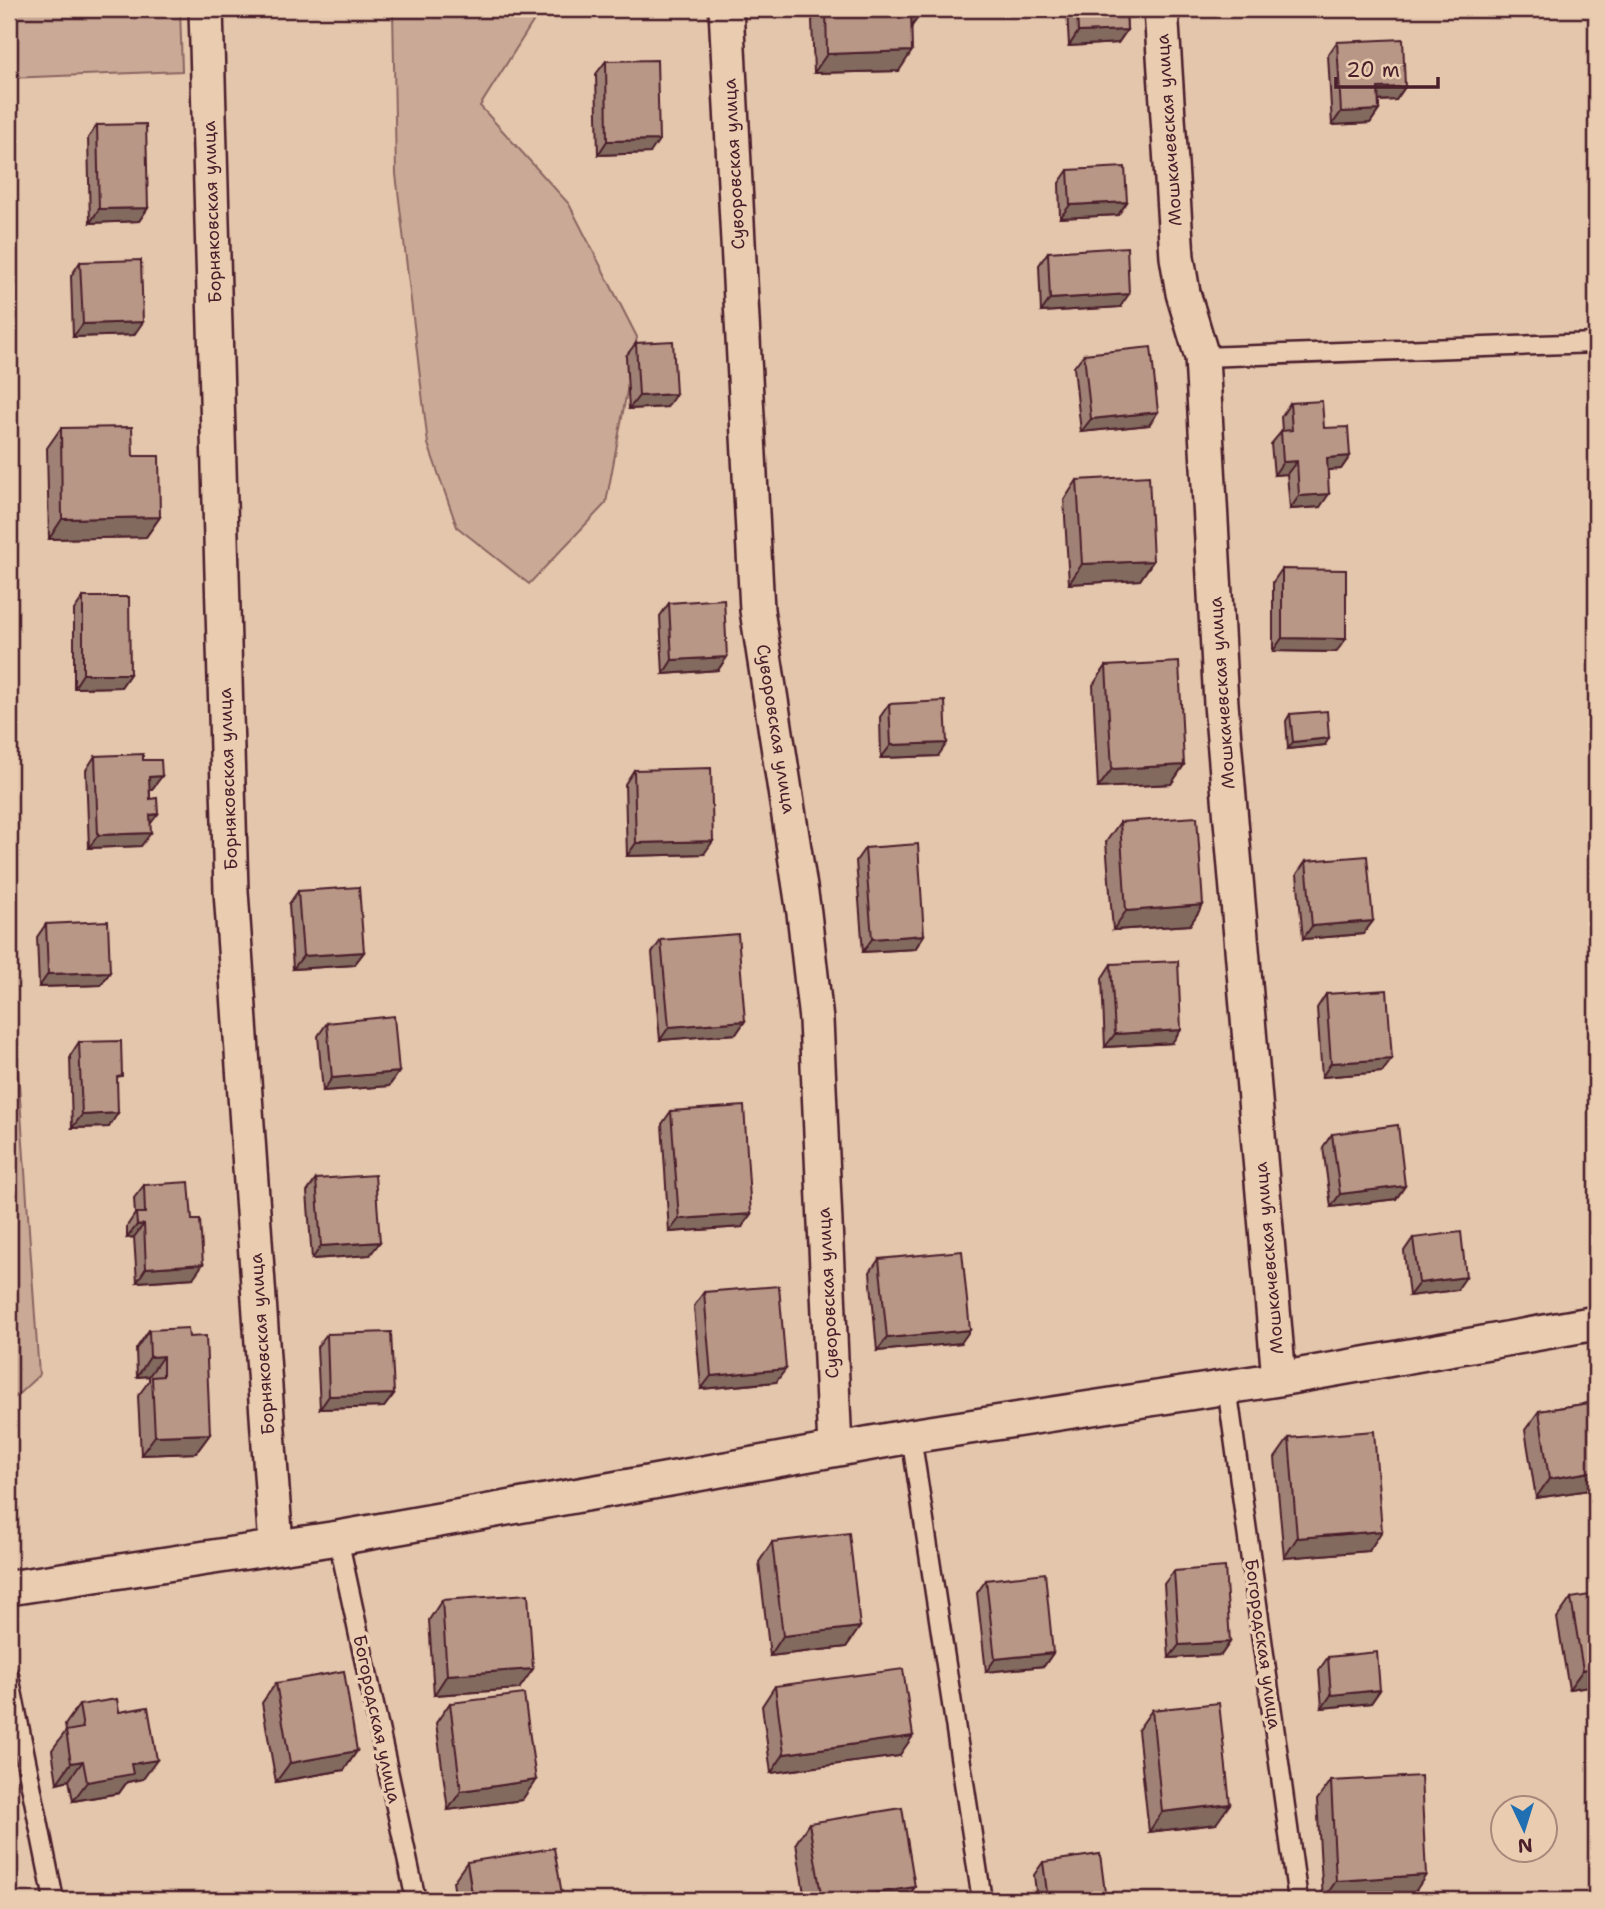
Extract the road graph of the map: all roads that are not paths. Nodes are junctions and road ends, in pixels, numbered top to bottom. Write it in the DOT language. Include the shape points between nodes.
graph roads {
  1 [pos="206,9"];
  2 [pos="726,9"];
  3 [pos="1161,9"];
  4 [pos="1596,343"];
  5 [pos="1202,357"];
  6 [pos="1596,1323"];
  7 [pos="1279,1379"];
  8 [pos="1227,1387"];
  9 [pos="911,1436"];
  10 [pos="835,1449"];
  11 [pos="338,1538"];
  12 [pos="276,1547"];
  13 [pos="9,1588"];
  14 [pos="9,1676"];
  15 [pos="54,1900"];
  16 [pos="416,1900"];
  17 [pos="982,1900"];
  18 [pos="1298,1900"];
  1 -- 12 [label="street, Борняковская улица" via="231,891"];
  2 -- 10 [label="street, Суворовская улица" via="757,610 816,1020"];
  3 -- 5 [label="street, Мошкачевская улица" via="1177,257"];
  4 -- 5 [label="lane"];
  5 -- 7 [label="street, Мошкачевская улица" via="1221,704"];
  6 -- 7 [label="street"];
  7 -- 8 [label="street"];
  8 -- 9 [label="street"];
  8 -- 18 [label="lane, Богородская улица"];
  9 -- 10 [label="street"];
  9 -- 17 [label="lane"];
  10 -- 11 [label="street"];
  11 -- 12 [label="street"];
  11 -- 16 [label="lane, Богородская улица"];
  12 -- 13 [label="street"];
  14 -- 15 [label="lane"];
}
